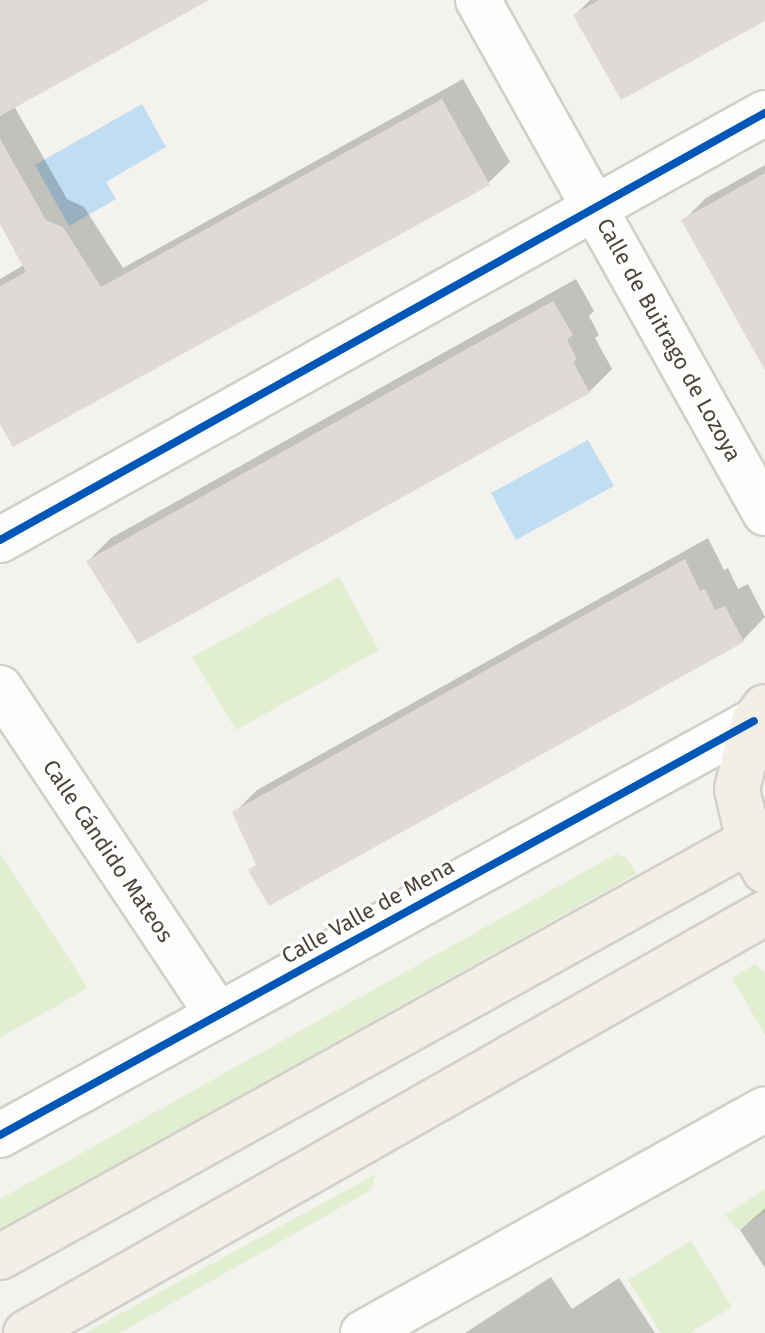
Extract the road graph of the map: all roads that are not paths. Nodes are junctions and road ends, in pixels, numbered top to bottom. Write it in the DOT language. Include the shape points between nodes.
graph roads {
  1 [pos="478,0"];
  2 [pos="765,113"];
  3 [pos="597,210"];
  4 [pos="765,513"];
  5 [pos="0,540"];
  6 [pos="0,688"];
  7 [pos="760,714"];
  8 [pos="760,848"];
  9 [pos="765,913"];
  10 [pos="217,1013"];
  11 [pos="765,1109"];
  12 [pos="0,1135"];
  13 [pos="0,1257"];
  14 [pos="26,1333"];
  15 [pos="363,1333"];
  1 -- 3 [label="street, Calle de Buitrago de Lozoya"];
  2 -- 3 [label="street"];
  3 -- 4 [label="street, Calle de Buitrago de Lozoya"];
  3 -- 5 [label="street"];
  6 -- 10 [label="street, Calle Cándido Mateos"];
  7 -- 8 [label="main road" via="737,789"];
  7 -- 10 [label="street, Calle Valle de Mena"];
  8 -- 13 [label="main road"];
  9 -- 14 [label="main road"];
  10 -- 12 [label="street, Calle Valle de Mena"];
  11 -- 15 [label="street"];
}
